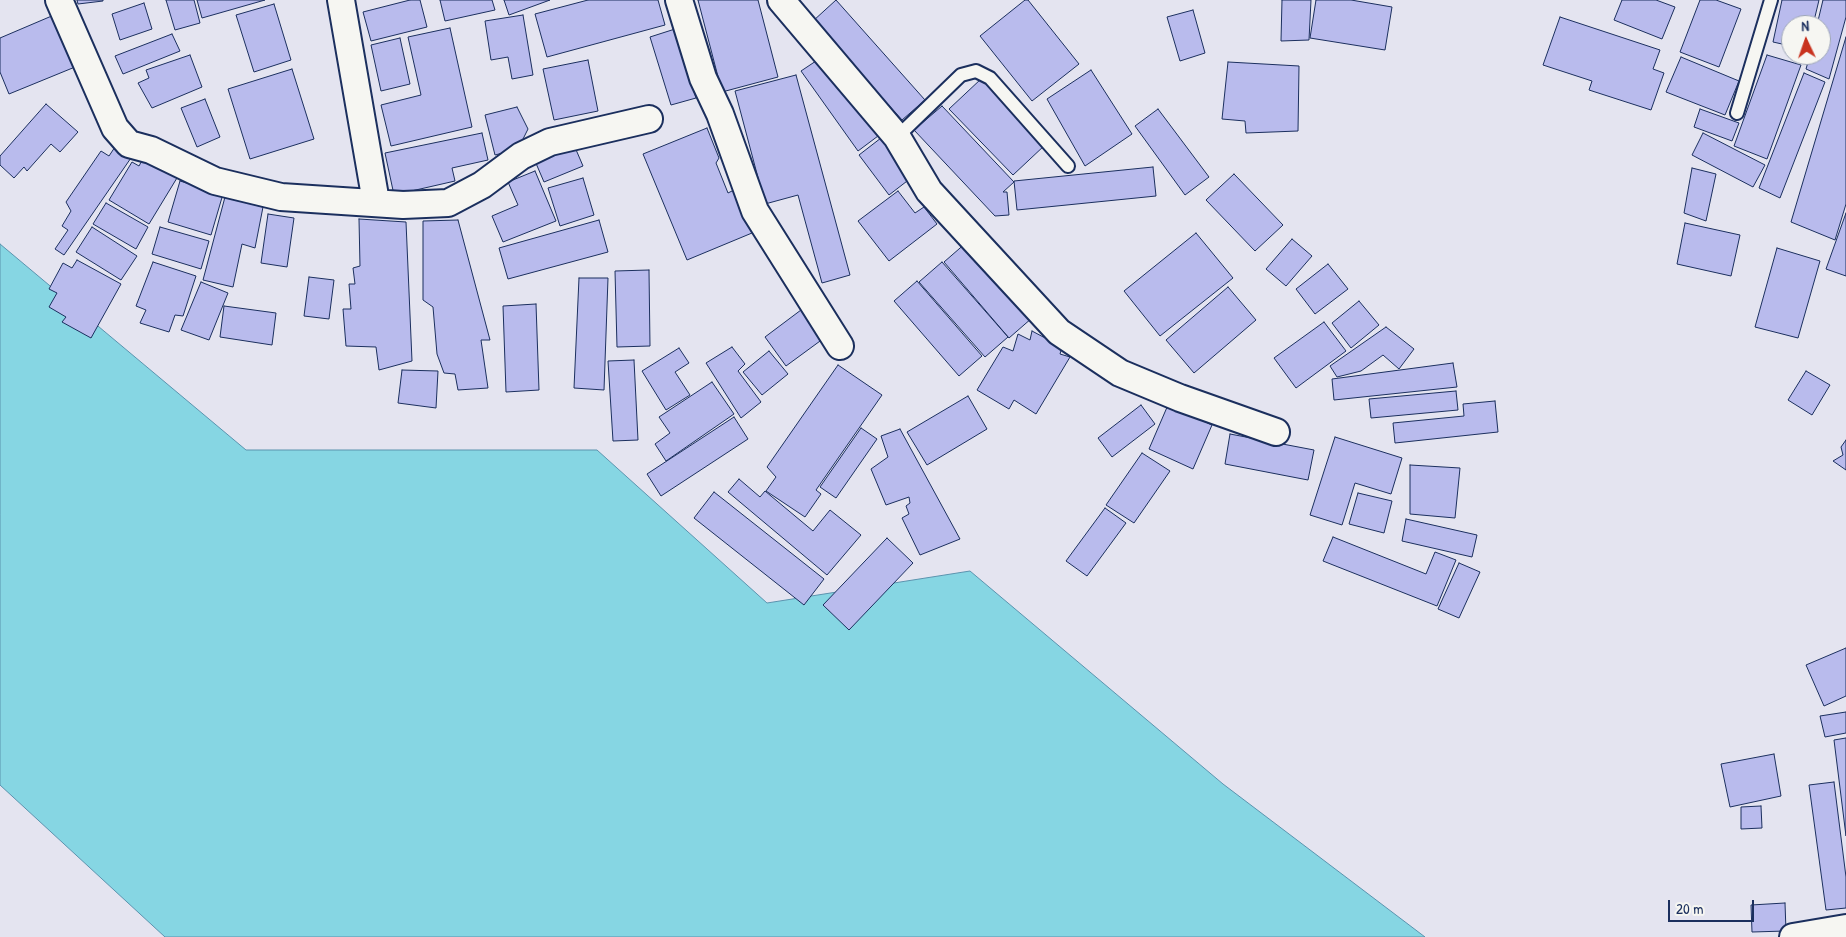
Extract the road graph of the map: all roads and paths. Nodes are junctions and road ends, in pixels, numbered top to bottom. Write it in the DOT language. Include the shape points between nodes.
graph roads {
  1 [pos="59,0"];
  2 [pos="341,0"];
  3 [pos="678,0"];
  4 [pos="781,0"];
  5 [pos="1771,0"];
  6 [pos="1736,113"];
  7 [pos="649,118"];
  8 [pos="898,137"];
  9 [pos="1068,166"];
  10 [pos="376,202"];
  11 [pos="840,346"];
  12 [pos="1276,432"];
  13 [pos="1846,928"];
  14 [pos="1793,937"];
  1 -- 10 [label="street" via="115,128 129,144 151,150 215,181 281,197"];
  2 -- 10 [label="street"];
  3 -- 11 [label="street" via="703,78 720,114 755,211"];
  4 -- 8 [label="street"];
  5 -- 6 [label="lane"];
  7 -- 10 [label="street" via="550,142 521,156 482,185 448,203 403,205"];
  8 -- 9 [label="lane" via="961,75 976,71 990,78"];
  8 -- 12 [label="street" via="929,191 1059,332 1120,373"];
  13 -- 14 [label="street"];
}
